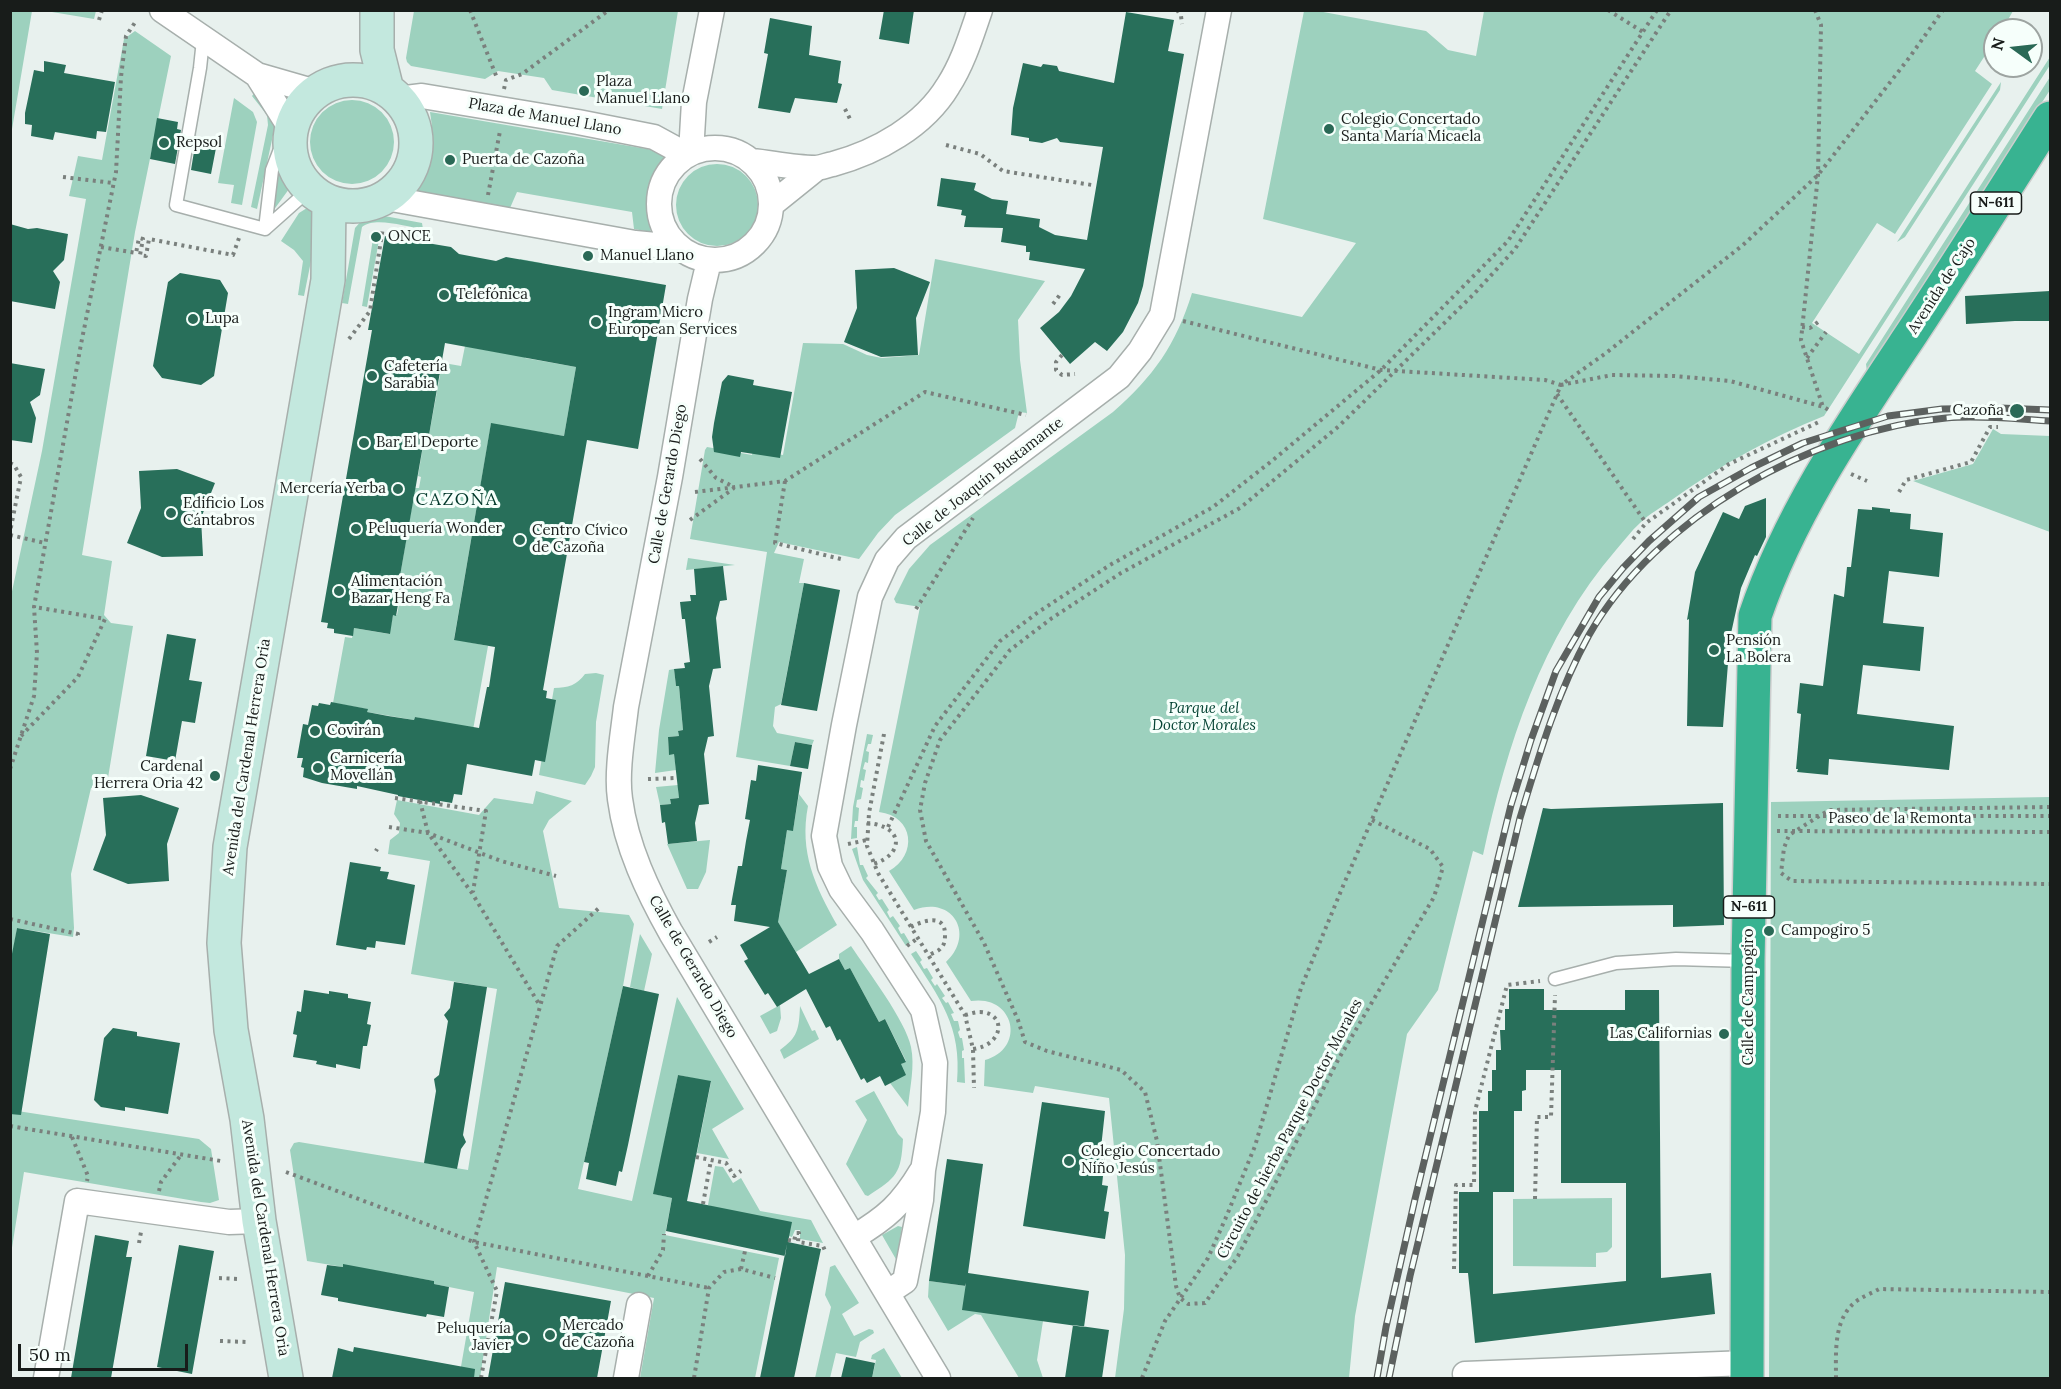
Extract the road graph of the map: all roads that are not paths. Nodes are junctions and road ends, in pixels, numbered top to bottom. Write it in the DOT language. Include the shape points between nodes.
graph roads {
  1 [pos="162,10"];
  2 [pos="375,10"];
  3 [pos="712,10"];
  4 [pos="980,10"];
  5 [pos="1219,10"];
  6 [pos="203,40"];
  7 [pos="257,75"];
  8 [pos="329,87"];
  9 [pos="393,95"];
  10 [pos="2050,118"];
  11 [pos="291,136"];
  12 [pos="689,154"];
  13 [pos="752,161"];
  14 [pos="817,168"];
  15 [pos="319,196"];
  16 [pos="771,205"];
  17 [pos="378,210"];
  18 [pos="265,229"];
  19 [pos="677,247"];
  20 [pos="709,261"];
  21 [pos="328,280"];
  22 [pos="1833,454"];
  23 [pos="1736,961"];
  24 [pos="1555,979"];
  25 [pos="923,1170"];
  26 [pos="259,1221"];
  27 [pos="854,1237"];
  28 [pos="887,1293"];
  29 [pos="639,1305"];
  30 [pos="1747,1371"];
  31 [pos="1465,1374"];
  32 [pos="1541,1375"];
  33 [pos="46,1378"];
  34 [pos="286,1378"];
  35 [pos="626,1378"];
  36 [pos="938,1378"];
  1 -- 6 [label="street"];
  2 -- 8 [label="main road" via="356,58"];
  2 -- 9 [label="main road" via="377,50"];
  3 -- 12 [label="street" via="693,109"];
  4 -- 14 [label="street" via="964,57 948,88 926,113 877,148"];
  5 -- 25 [label="street, Calle de Joaquín Bustamante" via="1162,315 1119,377 906,538 887,560 870,597 825,836 830,866 841,889 923,1010 935,1063 933,1112"];
  6 -- 7 [label="street"];
  6 -- 18 [label="lane" via="176,205"];
  7 -- 8 [label="street"];
  7 -- 11 [label="street"];
  8 -- 9 [label="main road" via="366,81"];
  8 -- 11 [label="main road" via="300,108"];
  9 -- 12 [label="street, Plaza de Manuel Llano" via="422,96 589,124 654,137"];
  9 -- 17 [label="main road" via="411,118 416,140 413,163 403,183"];
  10 -- 22 [label="highway, Avenida de Cajo / N-611"];
  11 -- 15 [label="main road" via="297,173"];
  11 -- 18 [label="lane" via="272,170"];
  12 -- 13 [label="street" via="703,149 726,149"];
  12 -- 19 [label="street" via="669,171 659,195 661,221"];
  13 -- 14 [label="street"];
  13 -- 16 [label="street" via="768,185"];
  14 -- 16 [label="street"];
  15 -- 17 [label="main road" via="346,207"];
  15 -- 18 [label="lane"];
  15 -- 21 [label="main road"];
  16 -- 20 [label="street" via="767,227 753,246 733,258"];
  17 -- 19 [label="street"];
  17 -- 21 [label="main road" via="349,226"];
  19 -- 20 [label="street"];
  20 -- 27 [label="street, Calle de Gerardo Diego" via="626,707 619,797 627,834 651,897"];
  21 -- 26 [label="main road, Avenida del Cardenal Herrera Oria" via="230,847 224,943 231,1030"];
  22 -- 23 [label="highway, Calle de Campogiro / N-611" via="1790,534 1755,616 1750,824"];
  23 -- 24 [label="lane" via="1616,963"];
  23 -- 30 [label="highway, Calle de Campogiro / N-611"];
  25 -- 27 [label="street, Calle de Joaquín Bustamante" via="890,1213"];
  25 -- 28 [label="street, Calle de Joaquín Bustamante" via="906,1281"];
  26 -- 33 [label="street" via="229,1222 76,1201"];
  26 -- 34 [label="main road, Avenida del Cardenal Herrera Oria"];
  27 -- 28 [label="street, Calle de Gerardo Diego"];
  28 -- 36 [label="street, Calle de Gerardo Diego"];
  29 -- 35 [label="street"];
  30 -- 32 [label="street"];
  31 -- 32 [label="street"];
}
